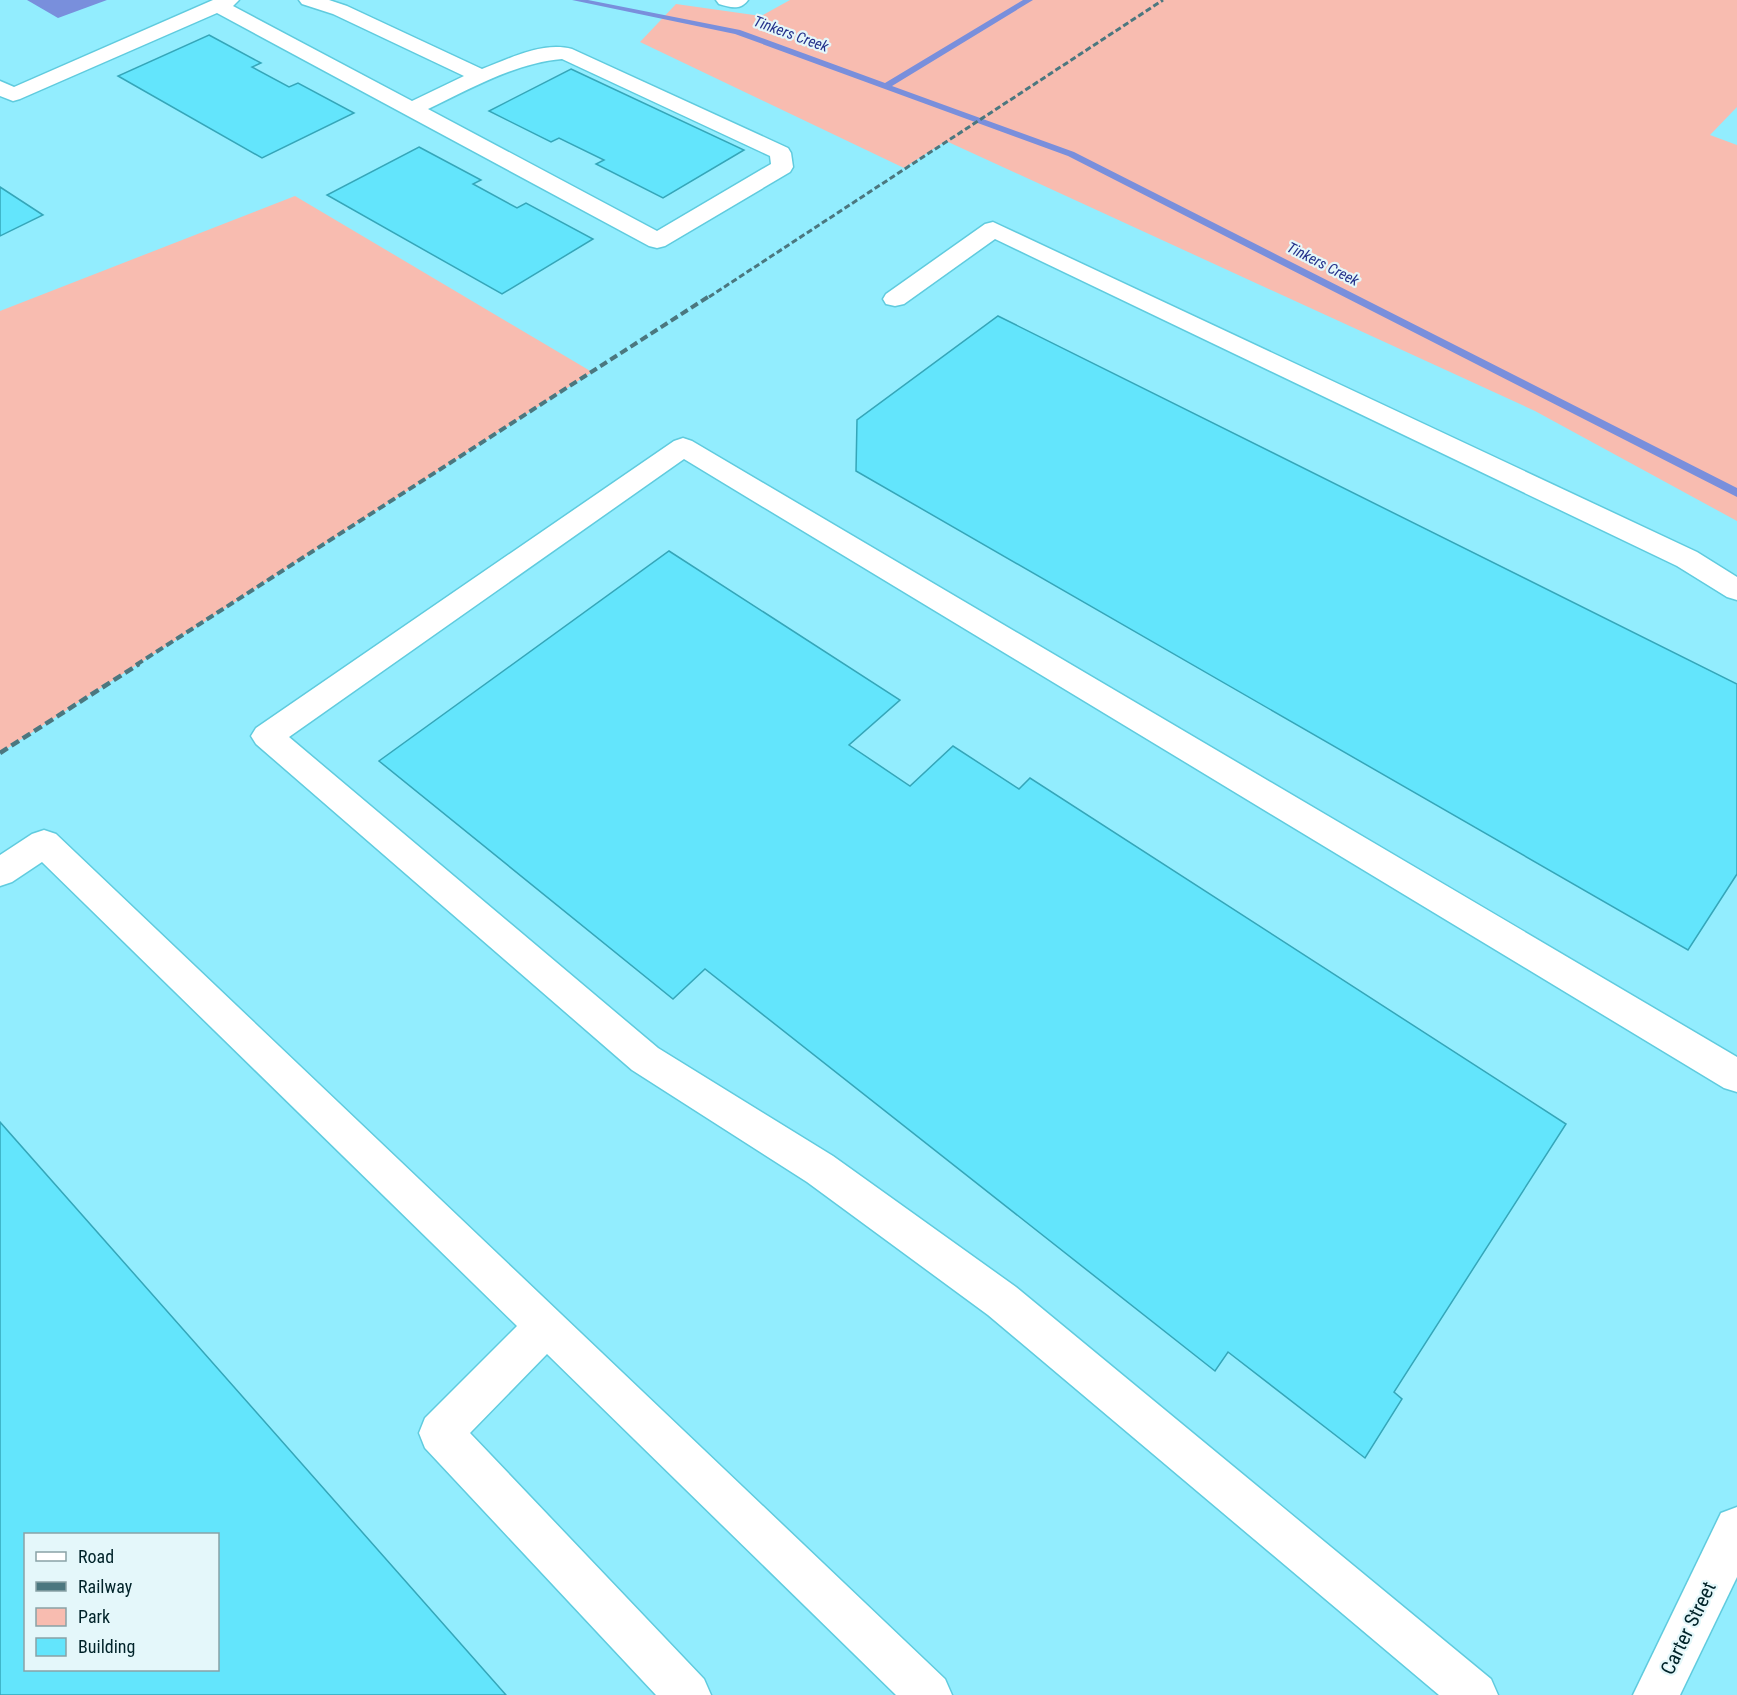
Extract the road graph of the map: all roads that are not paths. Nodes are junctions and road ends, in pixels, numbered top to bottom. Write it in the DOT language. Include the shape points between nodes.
graph roads {
  1 [pos="309,0"];
  2 [pos="726,0"];
  3 [pos="738,0"];
  4 [pos="223,3"];
  5 [pos="481,76"];
  6 [pos="0,87"];
  7 [pos="412,109"];
  8 [pos="895,298"];
  9 [pos="1737,591"];
  10 [pos="0,873"];
  11 [pos="1737,1076"];
  12 [pos="546,1326"];
  13 [pos="1737,1529"];
  14 [pos="688,1695"];
  15 [pos="929,1695"];
  16 [pos="1475,1695"];
  17 [pos="1656,1695"];
  1 -- 5 [label="street" via="340,10"];
  2 -- 3 [label="street"];
  4 -- 6 [label="street" via="13,95"];
  4 -- 7 [label="street"];
  5 -- 7 [label="street"];
  5 -- 7 [label="street" via="539,55 565,53 780,153 782,166 657,241"];
  8 -- 9 [label="street" via="993,229 1687,559"];
  10 -- 12 [label="street" via="44,843"];
  11 -- 16 [label="street" via="683,447 267,736 645,1059 819,1169 1002,1301"];
  12 -- 14 [label="street" via="440,1433"];
  12 -- 15 [label="street"];
  13 -- 17 [label="street, Carter Street"];
}
